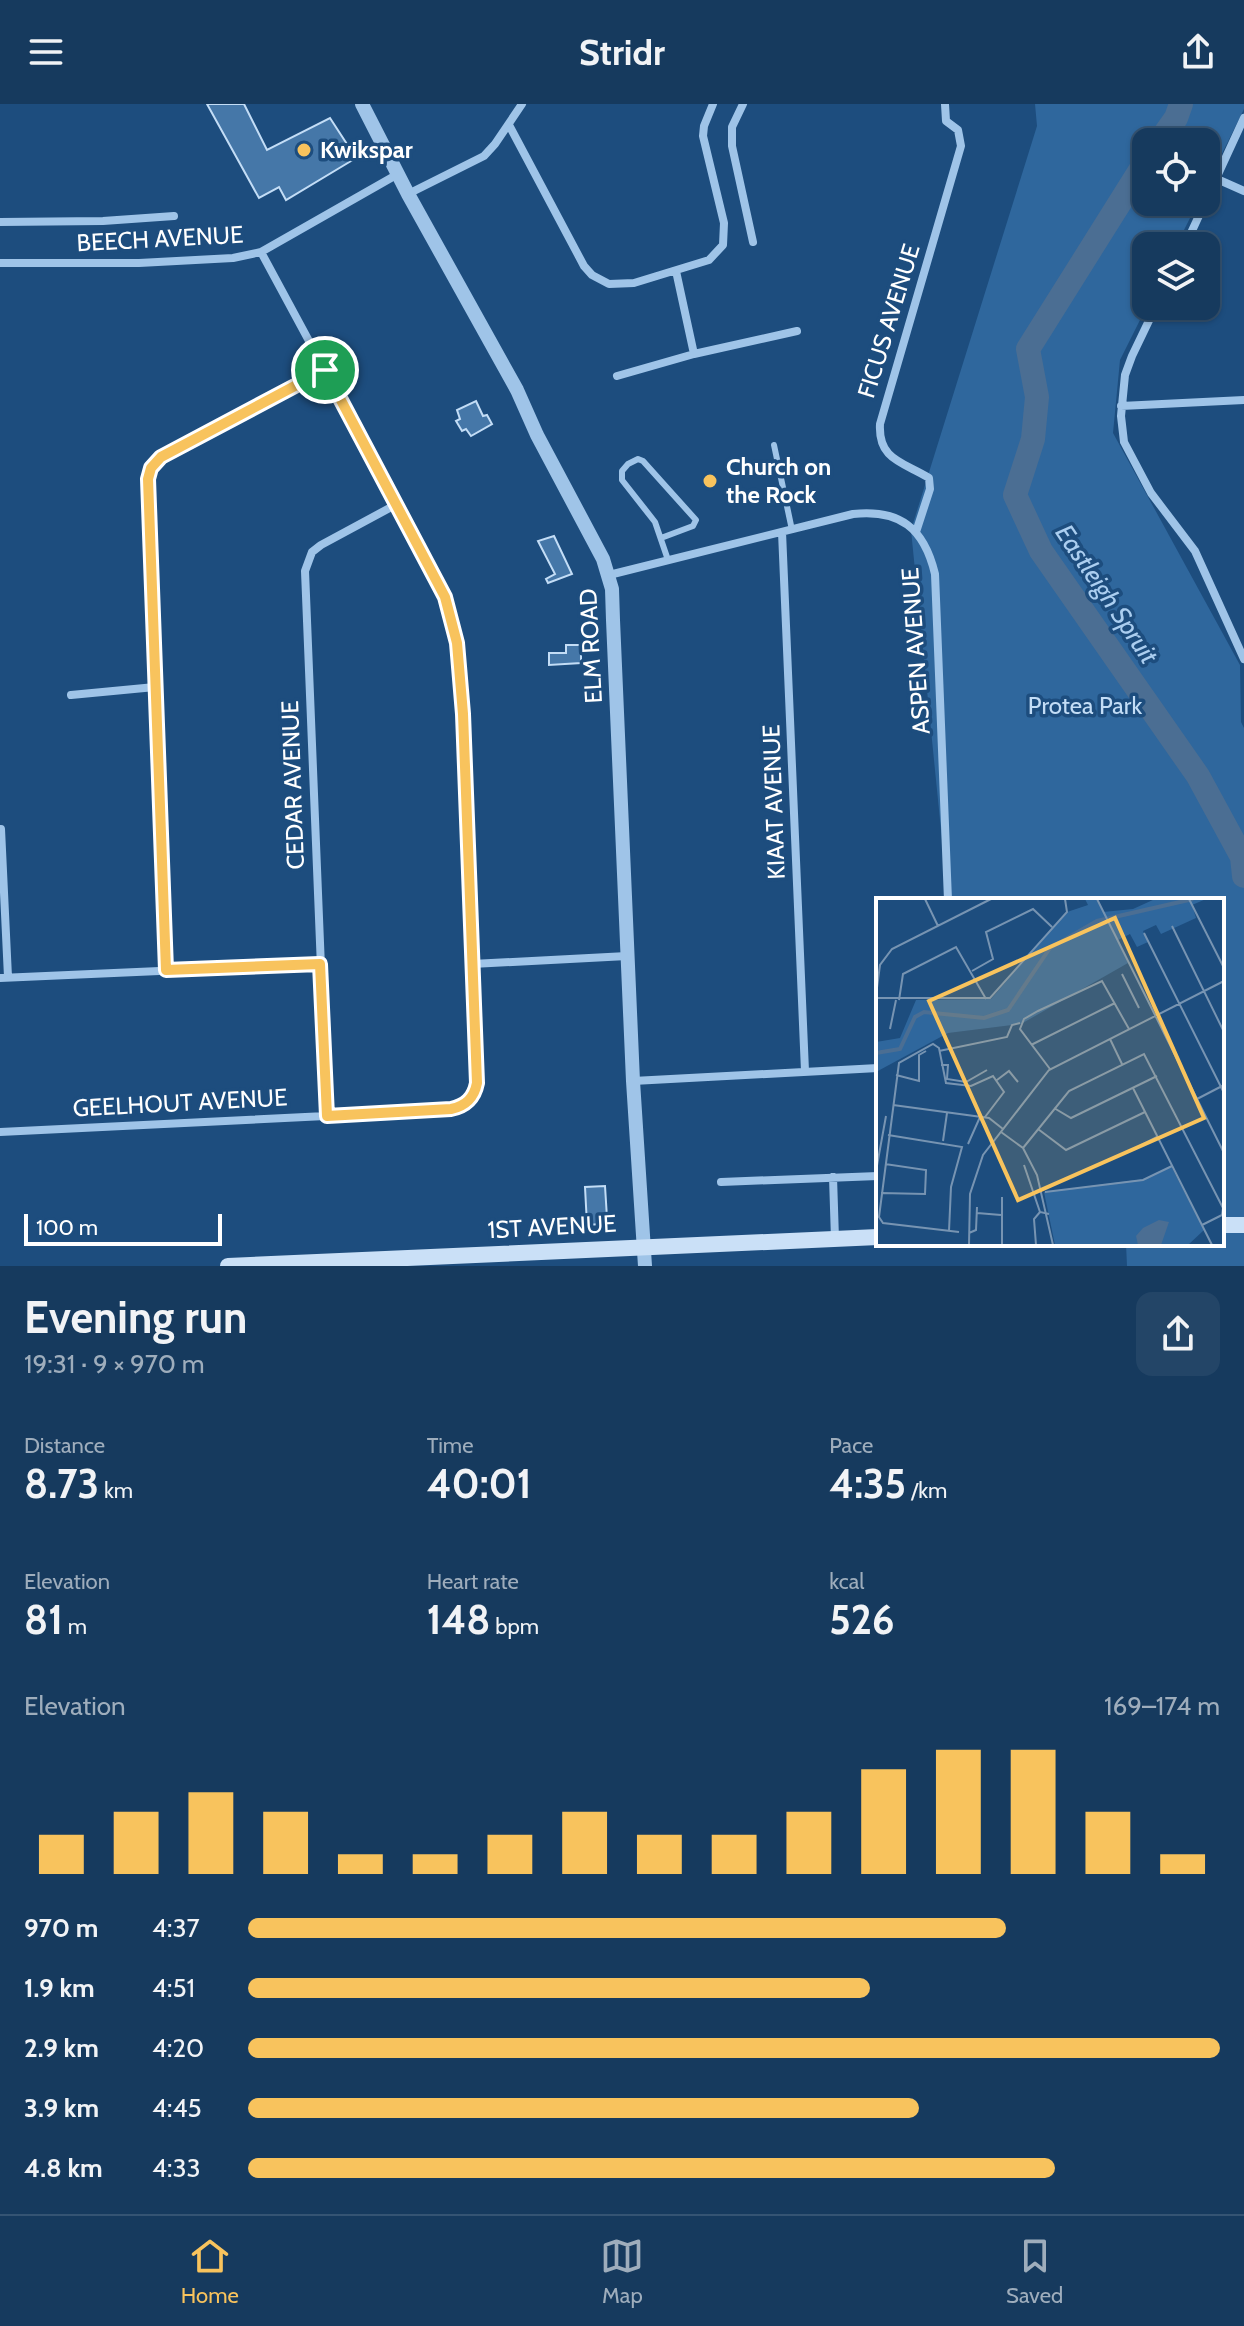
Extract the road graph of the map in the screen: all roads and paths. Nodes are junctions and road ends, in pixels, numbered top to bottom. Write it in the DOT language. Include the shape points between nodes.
graph roads {
  1 [pos="362,104"];
  2 [pos="522,104"];
  3 [pos="713,104"];
  4 [pos="743,104"];
  5 [pos="945,104"];
  6 [pos="1244,118"];
  7 [pos="509,125"];
  8 [pos="1220,172"];
  9 [pos="398,174"];
  10 [pos="1220,180"];
  11 [pos="1244,191"];
  12 [pos="408,194"];
  13 [pos="174,216"];
  14 [pos="0,222"];
  15 [pos="753,242"];
  16 [pos="261,252"];
  17 [pos="0,263"];
  18 [pos="676,271"];
  19 [pos="1149,320"];
  20 [pos="797,331"];
  21 [pos="694,354"];
  22 [pos="325,370"];
  23 [pos="617,376"];
  24 [pos="1244,400"];
  25 [pos="1121,406"];
  26 [pos="774,445"];
  27 [pos="397,504"];
  28 [pos="787,531"];
  29 [pos="916,532"];
  30 [pos="661,538"];
  31 [pos="668,560"];
  32 [pos="609,575"];
  33 [pos="1244,659"];
  34 [pos="155,687"];
  35 [pos="71,695"];
  36 [pos="1,829"];
  37 [pos="948,898"];
  38 [pos="627,956"];
  39 [pos="320,964"];
  40 [pos="472,964"];
  41 [pos="166,970"];
  42 [pos="4,978"];
  43 [pos="876,1068"];
  44 [pos="805,1071"];
  45 [pos="633,1081"];
  46 [pos="327,1116"];
  47 [pos="0,1132"];
  48 [pos="876,1176"];
  49 [pos="833,1177"];
  50 [pos="721,1182"];
  51 [pos="876,1237"];
  52 [pos="835,1239"];
  53 [pos="643,1247"];
  54 [pos="228,1266"];
  55 [pos="645,1266"];
  1 -- 9 [label="street, ELM ROAD"];
  2 -- 7 [label="street"];
  3 -- 18 [label="street" via="703,136 724,223 723,245 709,260"];
  4 -- 15 [label="street" via="732,127 732,146"];
  5 -- 29 [label="street, FICUS AVENUE" via="946,121 958,130 961,146 880,424 887,454 929,478"];
  6 -- 8 [label="street"];
  7 -- 12 [label="street" via="484,156"];
  7 -- 18 [label="street" via="592,275 618,285"];
  9 -- 12 [label="street, ELM ROAD"];
  9 -- 16 [label="street, BEECH AVENUE"];
  10 -- 11 [label="street"];
  12 -- 32 [label="street, ELM ROAD" via="517,390"];
  13 -- 14 [label="street"];
  16 -- 17 [label="street, BEECH AVENUE" via="139,263"];
  16 -- 22 [label="street, GEELHOUT AVENUE"];
  18 -- 21 [label="street"];
  19 -- 25 [label="street" via="1125,375"];
  20 -- 21 [label="street"];
  21 -- 23 [label="street"];
  22 -- 27 [label="street, GEELHOUT AVENUE"];
  22 -- 34 [label="street" via="161,457 151,468"];
  24 -- 25 [label="street"];
  25 -- 33 [label="street" via="1121,430 1130,455 1195,551"];
  26 -- 28 [label="lane"];
  27 -- 39 [label="street, CEDAR AVENUE" via="321,545 307,560 305,571"];
  27 -- 40 [label="street, GEELHOUT AVENUE" via="445,597 457,643"];
  28 -- 29 [label="street, ASPEN AVENUE" via="872,512 890,515"];
  28 -- 31 [label="street, ASPEN AVENUE"];
  28 -- 44 [label="street, KIAAT AVENUE"];
  29 -- 37 [label="street, ASPEN AVENUE" via="935,574"];
  30 -- 30 [label="lane" via="651,515 622,480 622,471 638,459 696,520"];
  30 -- 31 [label="lane"];
  31 -- 32 [label="street, ASPEN AVENUE"];
  32 -- 38 [label="street, ELM ROAD"];
  34 -- 35 [label="street"];
  34 -- 41 [label="street"];
  36 -- 42 [label="street"];
  38 -- 40 [label="street"];
  38 -- 45 [label="street, ELM ROAD"];
  39 -- 41 [label="street"];
  39 -- 46 [label="street, CEDAR AVENUE"];
  40 -- 46 [label="street, GEELHOUT AVENUE" via="477,1083 473,1097 460,1107"];
  41 -- 42 [label="street"];
  43 -- 44 [label="street"];
  44 -- 45 [label="street"];
  45 -- 53 [label="street, ELM ROAD"];
  46 -- 47 [label="street, GEELHOUT AVENUE"];
  48 -- 49 [label="street"];
  49 -- 50 [label="street"];
  49 -- 52 [label="street"];
  51 -- 52 [label="main road, 1ST AVENUE"];
  52 -- 53 [label="main road, 1ST AVENUE"];
  53 -- 54 [label="main road, 1ST AVENUE"];
  53 -- 55 [label="street, ELM ROAD"];
}
